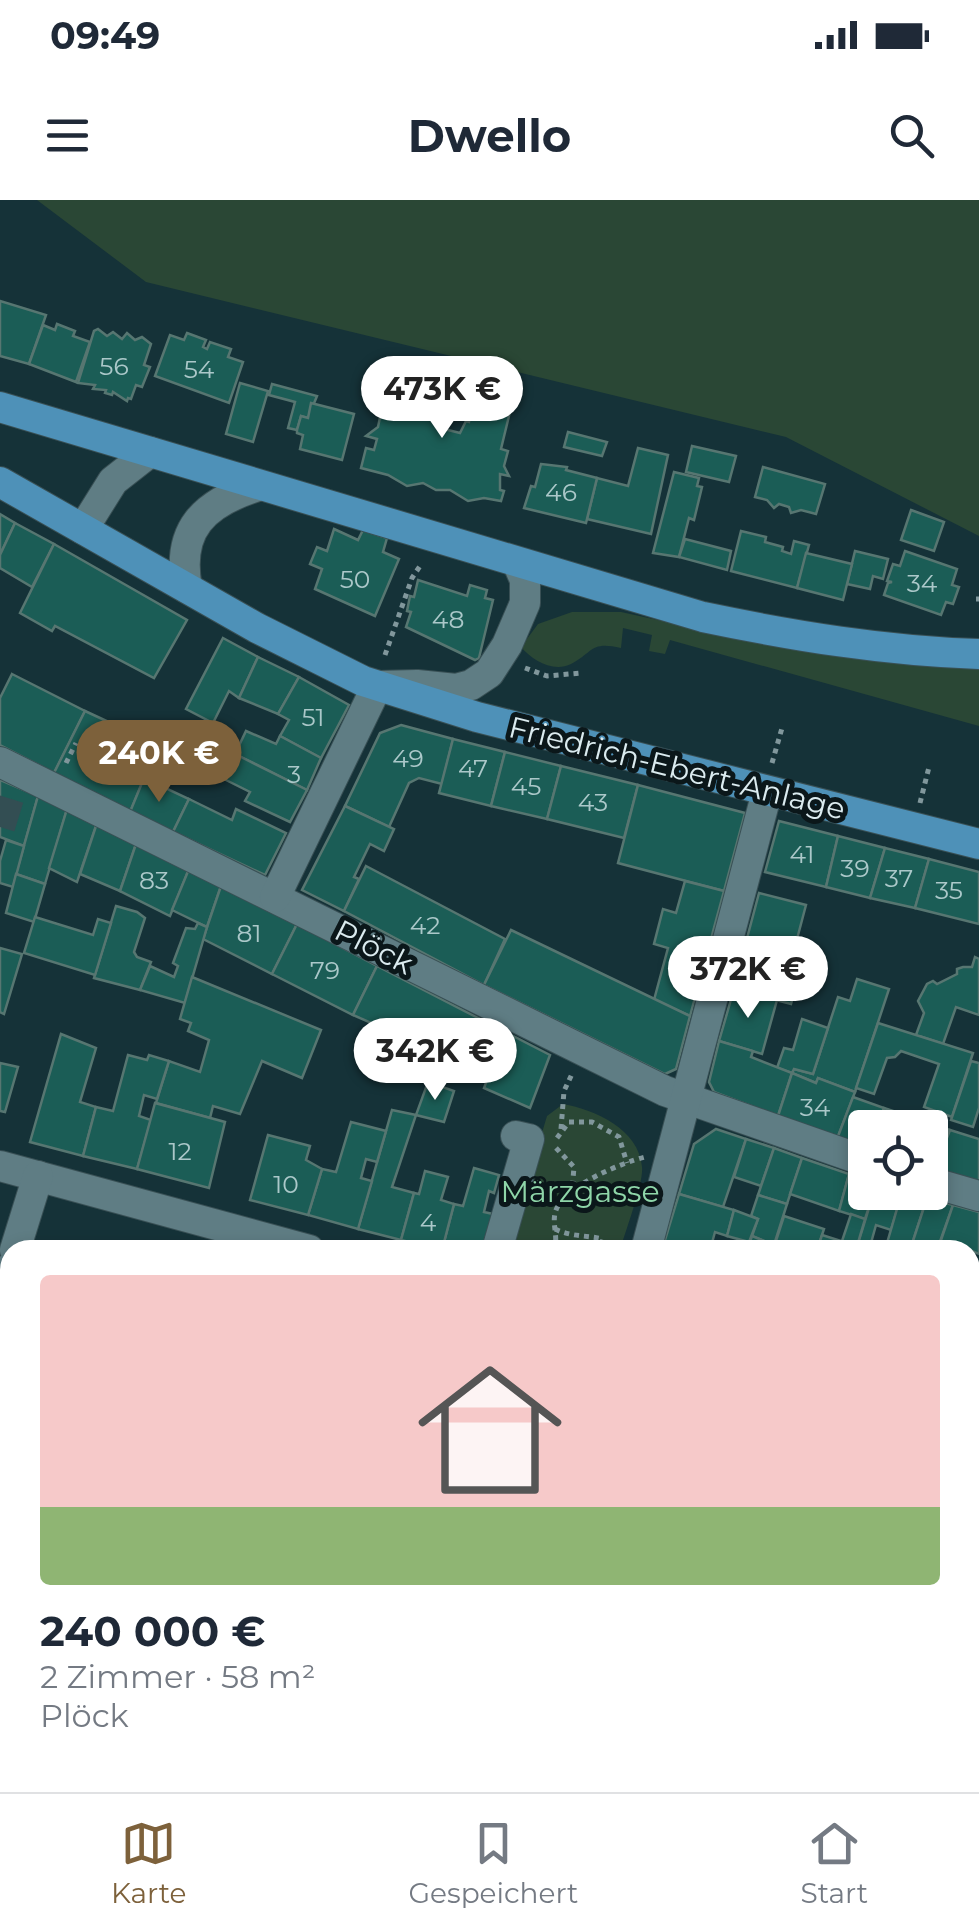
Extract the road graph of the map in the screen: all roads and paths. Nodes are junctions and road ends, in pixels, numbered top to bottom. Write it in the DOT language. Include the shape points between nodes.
graph roads {
  1 [pos="0,407"];
  2 [pos="150,452"];
  3 [pos="0,482"];
  4 [pos="258,486"];
  5 [pos="84,528"];
  6 [pos="423,560"];
  7 [pos="518,564"];
  8 [pos="187,588"];
  9 [pos="507,645"];
  10 [pos="979,654"];
  11 [pos="385,656"];
  12 [pos="580,673"];
  13 [pos="378,686"];
  14 [pos="782,728"];
  15 [pos="76,743"];
  16 [pos="774,757"];
  17 [pos="929,767"];
  18 [pos="10,773"];
  19 [pos="59,776"];
  20 [pos="767,792"];
  21 [pos="918,809"];
  22 [pos="979,844"];
  23 [pos="275,897"];
  24 [pos="575,1068"];
  25 [pos="681,1109"];
  26 [pos="561,1129"];
  27 [pos="516,1136"];
  28 [pos="669,1153"];
  29 [pos="848,1156"];
  30 [pos="627,1163"];
  31 [pos="0,1166"];
  32 [pos="38,1176"];
  33 [pos="948,1187"];
  34 [pos="572,1192"];
  35 [pos="979,1196"];
  36 [pos="555,1228"];
  37 [pos="19,1240"];
  38 [pos="273,1240"];
  39 [pos="501,1240"];
  40 [pos="554,1240"];
  41 [pos="603,1240"];
  42 [pos="648,1240"];
  1 -- 2 [label="main road"];
  2 -- 4 [label="main road"];
  2 -- 5 [label="street" via="112,482"];
  3 -- 5 [label="main road, Friedrich-Ebert-Anlage"];
  4 -- 7 [label="main road"];
  4 -- 8 [label="street" via="225,498 196,524 183,551"];
  5 -- 8 [label="main road, Friedrich-Ebert-Anlage"];
  6 -- 11 [label="path"];
  7 -- 9 [label="street, Friedrich-Ebert-Anlage" via="525,603"];
  7 -- 10 [label="main road" via="760,629"];
  8 -- 13 [label="main road, Friedrich-Ebert-Anlage" via="320,662"];
  9 -- 12 [label="path" via="535,673"];
  9 -- 13 [label="street, Friedrich-Ebert-Anlage" via="488,673 464,687"];
  13 -- 20 [label="main road, Friedrich-Ebert-Anlage"];
  13 -- 23 [label="street"];
  14 -- 16 [label="path"];
  15 -- 19 [label="path"];
  17 -- 21 [label="path"];
  18 -- 23 [label="street, Plöck"];
  20 -- 22 [label="main road, Friedrich-Ebert-Anlage"];
  20 -- 25 [label="street"];
  23 -- 25 [label="street, Plöck"];
  24 -- 26 [label="path" via="564,1091"];
  25 -- 28 [label="street"];
  25 -- 29 [label="street, Plöck"];
  26 -- 30 [label="path" via="575,1120 592,1122 619,1137"];
  26 -- 34 [label="path" via="555,1146 574,1167"];
  27 -- 39 [label="street" via="529,1140"];
  28 -- 30 [label="path"];
  28 -- 42 [label="street"];
  30 -- 34 [label="path"];
  31 -- 32 [label="street"];
  32 -- 37 [label="street"];
  32 -- 38 [label="street"];
  33 -- 35 [label="street"];
  34 -- 36 [label="path" via="557,1208"];
  36 -- 40 [label="path"];
  36 -- 41 [label="path"];
}
